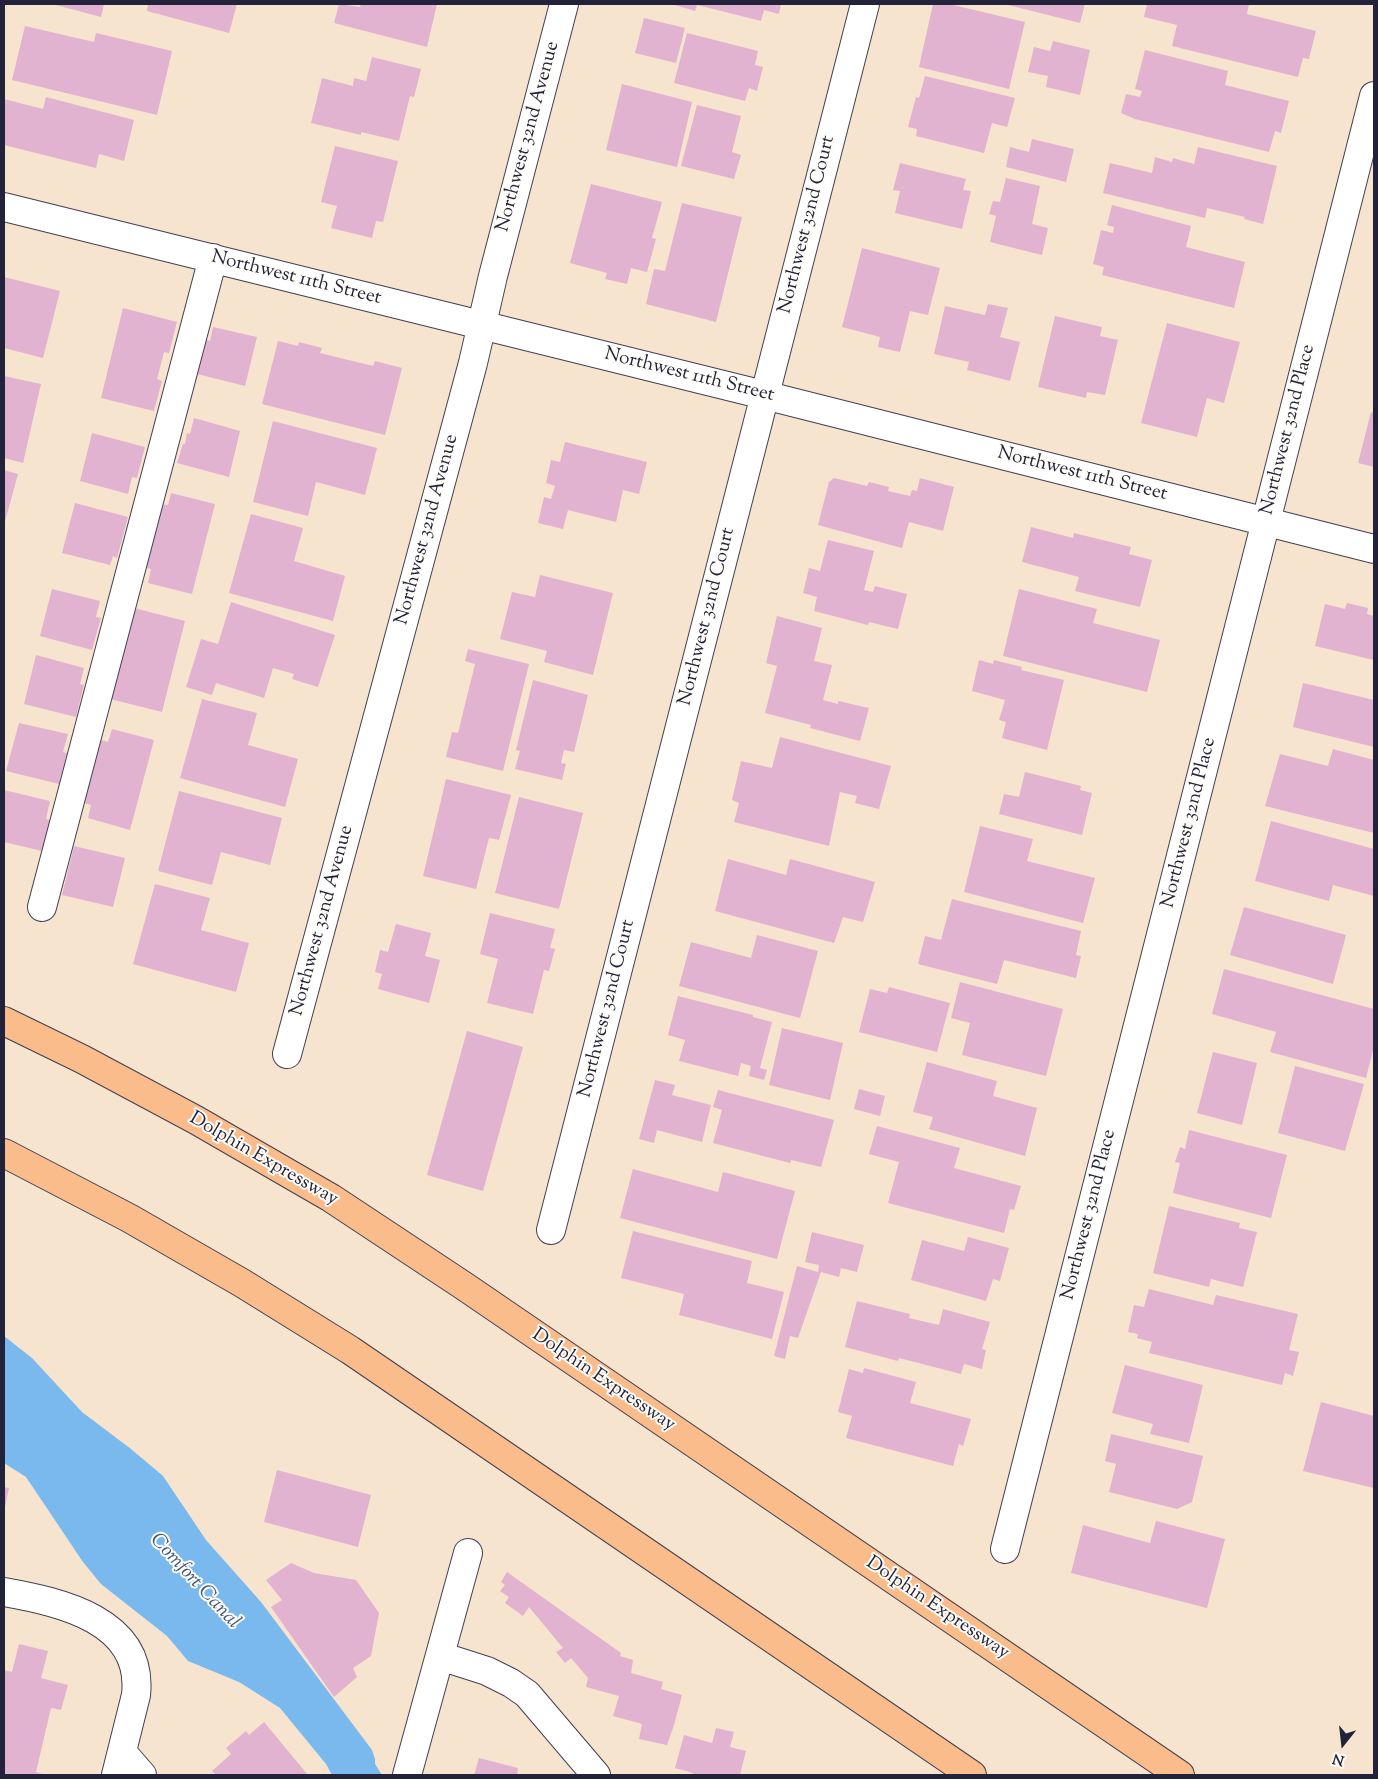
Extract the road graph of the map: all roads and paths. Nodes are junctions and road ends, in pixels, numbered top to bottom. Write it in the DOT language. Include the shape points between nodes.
graph roads {
  1 [pos="564,4"];
  2 [pos="864,4"];
  3 [pos="1374,96"];
  4 [pos="4,207"];
  5 [pos="213,258"];
  6 [pos="481,325"];
  7 [pos="764,394"];
  8 [pos="1266,522"];
  9 [pos="1374,549"];
  10 [pos="42,908"];
  11 [pos="4,1021"];
  12 [pos="287,1054"];
  13 [pos="4,1153"];
  14 [pos="551,1230"];
  15 [pos="1004,1549"];
  16 [pos="468,1553"];
  17 [pos="4,1592"];
  18 [pos="440,1656"];
  19 [pos="119,1764"];
  20 [pos="142,1775"];
  21 [pos="407,1775"];
  22 [pos="596,1775"];
  23 [pos="972,1775"];
  24 [pos="1180,1775"];
  1 -- 6 [label="street, Northwest 32nd Avenue"];
  2 -- 7 [label="street, Northwest 32nd Court"];
  3 -- 8 [label="street, Northwest 32nd Place"];
  4 -- 5 [label="street, Northwest 11th Street"];
  5 -- 6 [label="street, Northwest 11th Street"];
  5 -- 10 [label="street"];
  6 -- 7 [label="street, Northwest 11th Street"];
  6 -- 12 [label="street, Northwest 32nd Avenue"];
  7 -- 8 [label="street, Northwest 11th Street"];
  7 -- 14 [label="street, Northwest 32nd Court"];
  8 -- 9 [label="street, Northwest 11th Street"];
  8 -- 15 [label="street, Northwest 32nd Place"];
  11 -- 24 [label="highway, Dolphin Expressway" via="187,1116 331,1198"];
  13 -- 23 [label="highway" via="145,1227 350,1350"];
  16 -- 18 [label="street"];
  17 -- 19 [label="street" via="64,1606 100,1622 124,1643 133,1661 137,1682"];
  18 -- 21 [label="street"];
  18 -- 22 [label="street" via="487,1671 527,1694"];
  19 -- 20 [label="street"];
}
